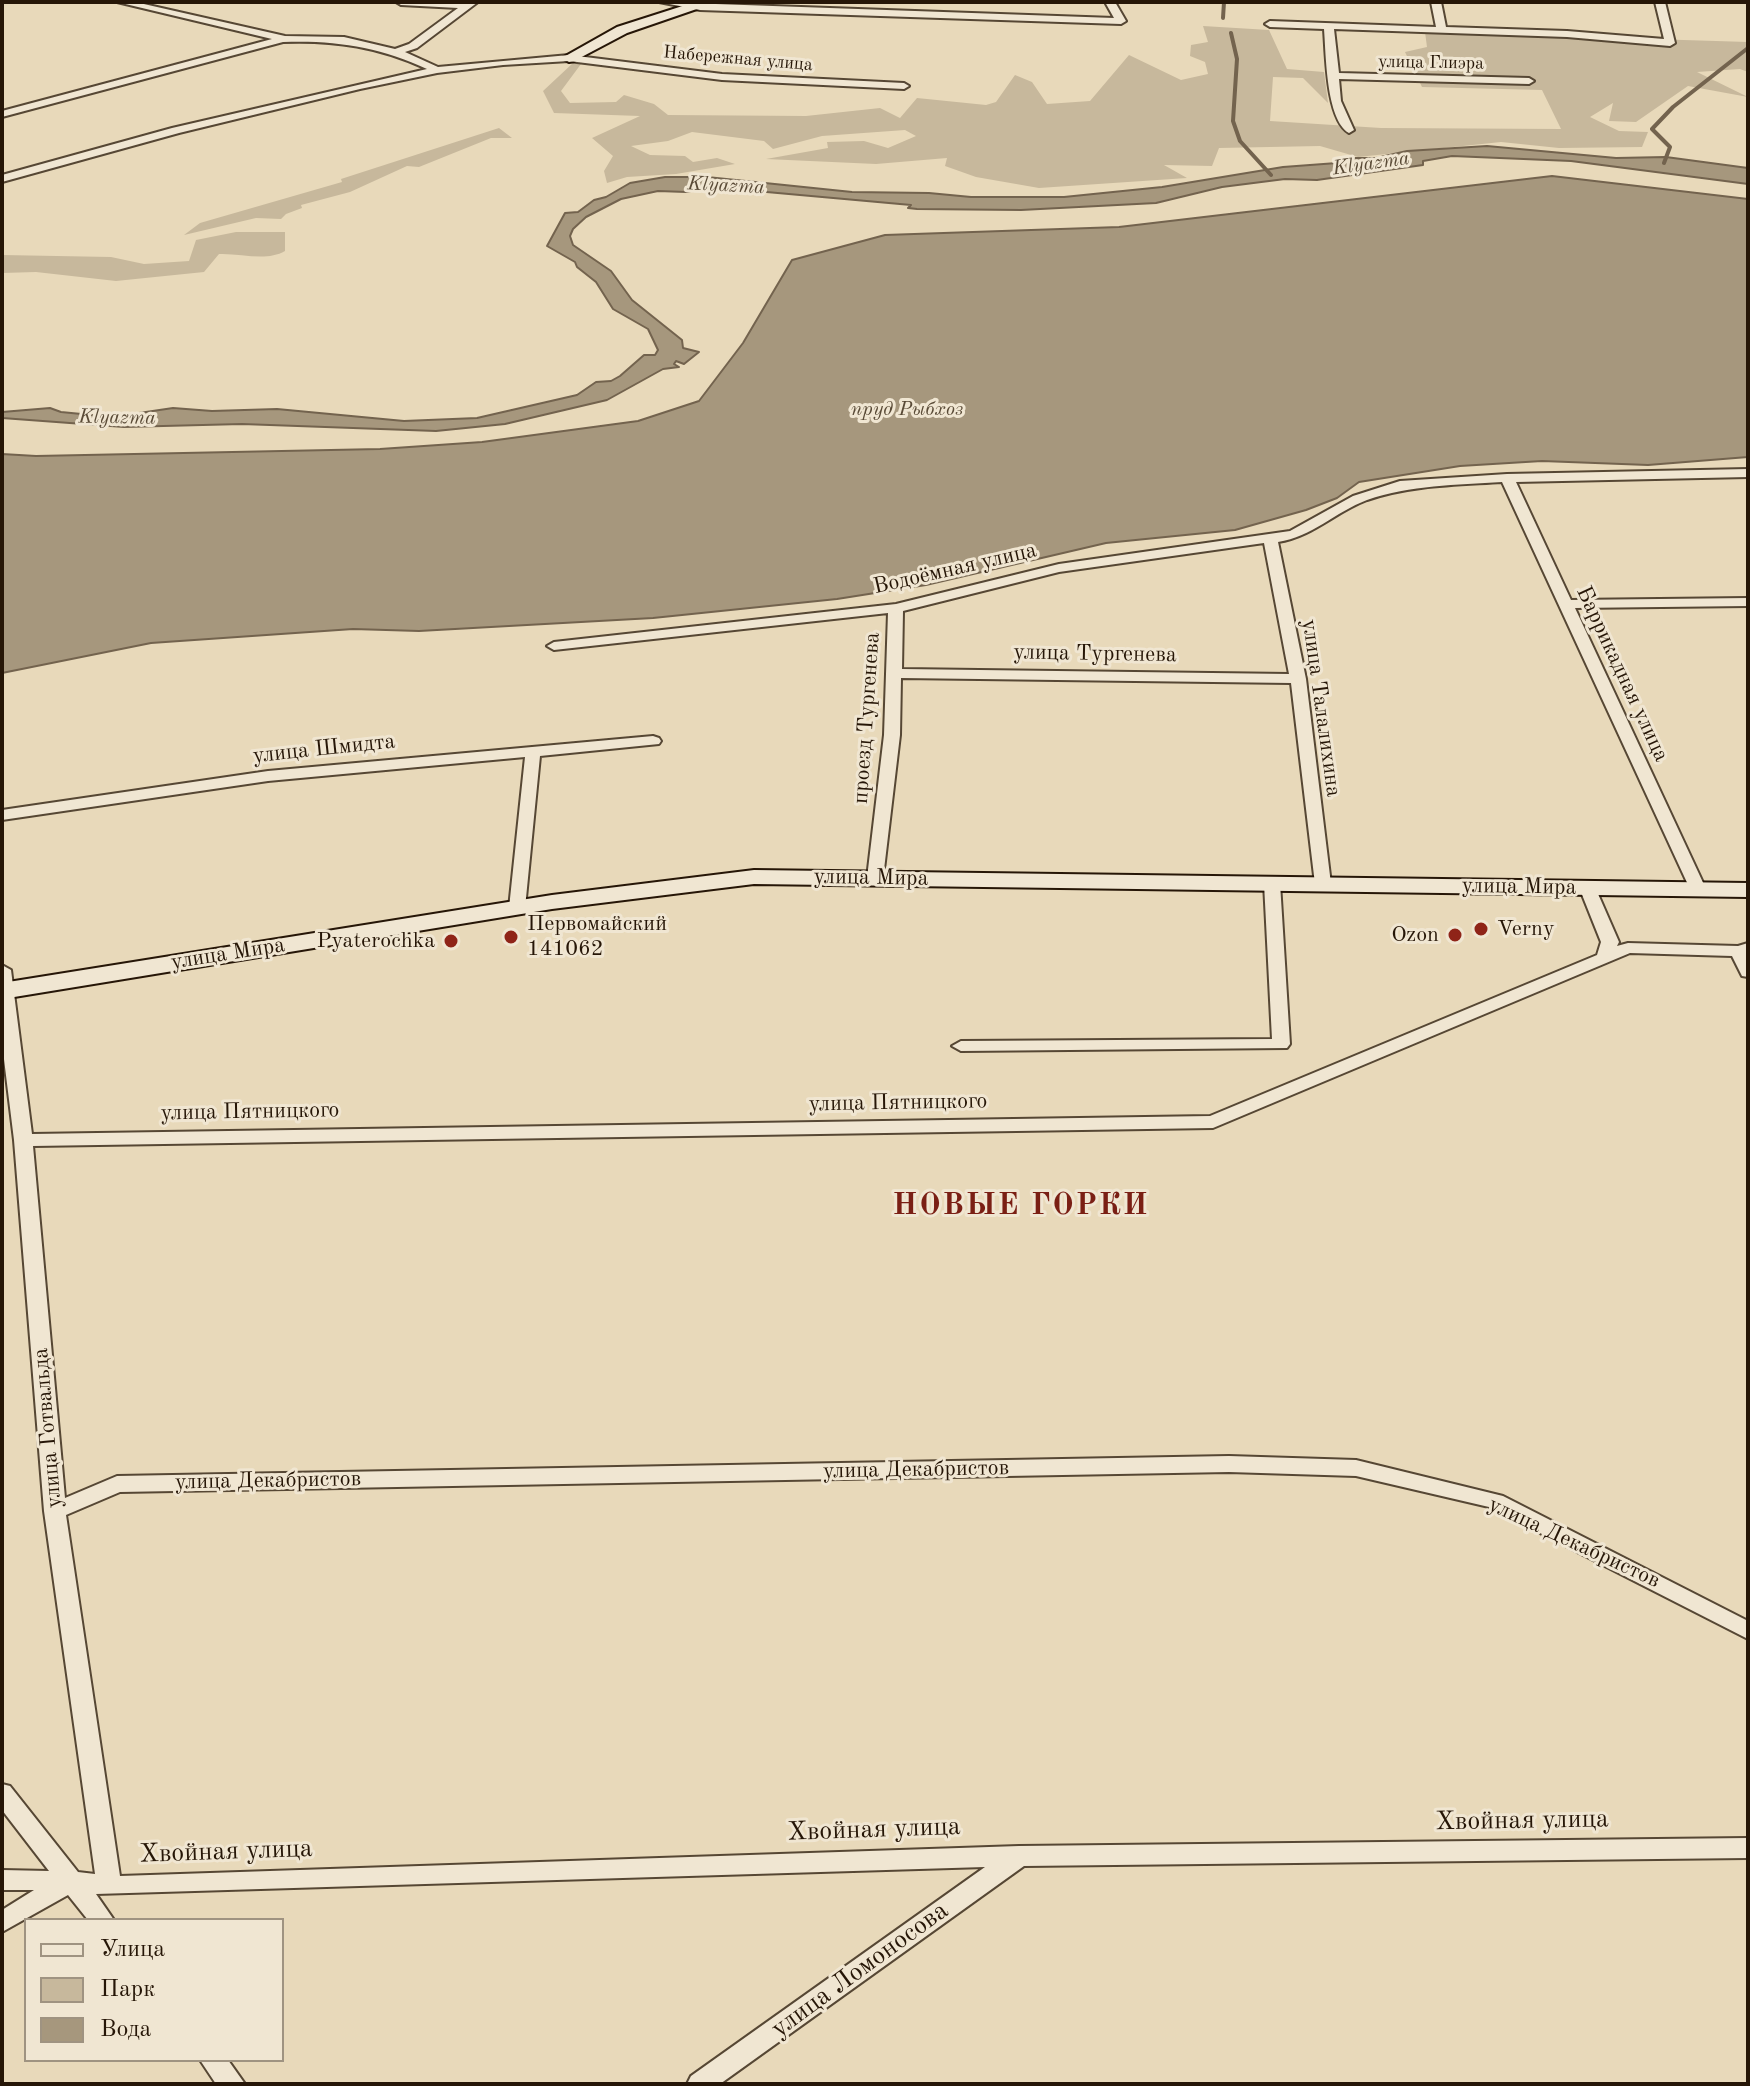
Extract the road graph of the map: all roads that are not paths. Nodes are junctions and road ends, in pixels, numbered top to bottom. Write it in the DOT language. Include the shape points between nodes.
graph roads {
  1 [pos="122,2"];
  2 [pos="401,2"];
  3 [pos="664,2"];
  4 [pos="1110,2"];
  5 [pos="1436,2"];
  6 [pos="1660,2"];
  7 [pos="470,4"];
  8 [pos="705,4"];
  9 [pos="1270,24"];
  10 [pos="1329,28"];
  11 [pos="1442,31"];
  12 [pos="283,39"];
  13 [pos="399,51"];
  14 [pos="569,58"];
  15 [pos="437,70"];
  16 [pos="1333,76"];
  17 [pos="1529,81"];
  18 [pos="904,86"];
  19 [pos="2,114"];
  20 [pos="1349,130"];
  21 [pos="2,179"];
  22 [pos="1748,473"];
  23 [pos="1507,478"];
  24 [pos="1270,539"];
  25 [pos="1748,602"];
  26 [pos="1565,604"];
  27 [pos="896,608"];
  28 [pos="554,646"];
  29 [pos="892,673"];
  30 [pos="1298,679"];
  31 [pos="653,741"];
  32 [pos="533,752"];
  33 [pos="2,815"];
  34 [pos="875,878"];
  35 [pos="1272,883"];
  36 [pos="1323,884"];
  37 [pos="1587,887"];
  38 [pos="1698,889"];
  39 [pos="1748,890"];
  40 [pos="517,908"];
  41 [pos="1744,950"];
  42 [pos="1605,958"];
  43 [pos="2,970"];
  44 [pos="1748,972"];
  45 [pos="2,991"];
  46 [pos="961,1046"];
  47 [pos="23,1140"];
  48 [pos="55,1511"];
  49 [pos="1748,1631"];
  50 [pos="2,1793"];
  51 [pos="1748,1848"];
  52 [pos="1019,1856"];
  53 [pos="2,1880"];
  54 [pos="71,1881"];
  55 [pos="109,1886"];
  56 [pos="100,1918"];
  57 [pos="2,1922"];
  58 [pos="215,2062"];
  59 [pos="232,2084"];
  60 [pos="700,2084"];
  1 -- 12 [label="street"];
  2 -- 7 [label="street"];
  3 -- 8 [label="street"];
  4 -- 8 [label="street" via="1121,21"];
  5 -- 11 [label="street"];
  6 -- 11 [label="street" via="1670,43"];
  7 -- 13 [label="street"];
  8 -- 14 [label="street" via="622,30"];
  9 -- 10 [label="street"];
  10 -- 11 [label="street"];
  10 -- 16 [label="street"];
  12 -- 13 [label="street" via="359,40"];
  12 -- 19 [label="street"];
  13 -- 15 [label="street"];
  14 -- 15 [label="street, Набережная улица"];
  14 -- 18 [label="street, Набережная улица" via="722,77"];
  15 -- 21 [label="street, Набережная улица" via="176,130"];
  16 -- 17 [label="street, улица Глиэра"];
  16 -- 20 [label="street" via="1336,101"];
  22 -- 23 [label="street, Водоёмная улица"];
  23 -- 24 [label="street, Водоёмная улица" via="1400,485 1358,499 1294,535"];
  23 -- 26 [label="street, Баррикадная улица"];
  24 -- 27 [label="street, Водоёмная улица" via="1059,568"];
  24 -- 30 [label="street, улица Талалихина"];
  25 -- 26 [label="street"];
  26 -- 38 [label="street, Баррикадная улица"];
  27 -- 28 [label="street, Водоёмная улица"];
  27 -- 29 [label="street, проезд Тургенева"];
  29 -- 30 [label="street, улица Тургенева"];
  29 -- 34 [label="street, проезд Тургенева" via="892,735"];
  30 -- 36 [label="street, улица Талалихина"];
  31 -- 32 [label="street, улица Шмидта"];
  32 -- 33 [label="street, улица Шмидта" via="268,776"];
  32 -- 40 [label="street"];
  34 -- 35 [label="street, улица Мира"];
  34 -- 40 [label="street, улица Мира" via="754,877"];
  35 -- 36 [label="street, улица Мира"];
  35 -- 46 [label="street" via="1281,1044"];
  36 -- 37 [label="street, улица Мира"];
  37 -- 38 [label="street, улица Мира"];
  37 -- 42 [label="street" via="1610,942"];
  38 -- 39 [label="street, улица Мира"];
  40 -- 45 [label="street, улица Мира"];
  41 -- 42 [label="street, улица Пятницкого" via="1628,948"];
  41 -- 44 [label="street"];
  42 -- 47 [label="street, улица Пятницкого" via="1213,1122"];
  43 -- 45 [label="street, улица Готвальда"];
  45 -- 47 [label="street, улица Готвальда"];
  47 -- 48 [label="street, улица Готвальда"];
  48 -- 49 [label="street, улица Декабристов" via="117,1484 1213,1465 1356,1468 1495,1501"];
  48 -- 55 [label="street, улица Готвальда"];
  50 -- 54 [label="street"];
  51 -- 52 [label="street, Хвойная улица"];
  52 -- 55 [label="street, Хвойная улица"];
  52 -- 60 [label="street, улица Ломоносова"];
  53 -- 54 [label="street, Хвойная улица"];
  54 -- 55 [label="street, Хвойная улица"];
  54 -- 56 [label="street"];
  54 -- 57 [label="street"];
  58 -- 59 [label="street"];
}
